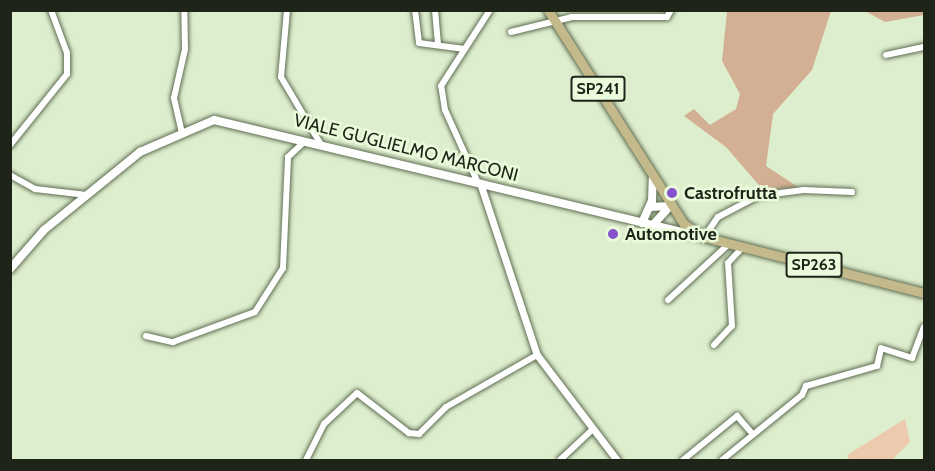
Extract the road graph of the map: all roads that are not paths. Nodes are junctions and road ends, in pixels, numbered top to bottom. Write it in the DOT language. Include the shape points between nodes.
graph roads {
  1 [pos="51,10"];
  2 [pos="184,10"];
  3 [pos="287,10"];
  4 [pos="415,10"];
  5 [pos="435,10"];
  6 [pos="490,10"];
  7 [pos="548,10"];
  8 [pos="671,10"];
  9 [pos="644,13"];
  10 [pos="556,23"];
  11 [pos="511,32"];
  12 [pos="438,45"];
  13 [pos="924,47"];
  14 [pos="465,49"];
  15 [pos="886,55"];
  16 [pos="182,133"];
  17 [pos="307,140"];
  18 [pos="320,143"];
  19 [pos="10,146"];
  20 [pos="10,175"];
  21 [pos="652,178"];
  22 [pos="479,183"];
  23 [pos="852,192"];
  24 [pos="87,195"];
  25 [pos="670,206"];
  26 [pos="650,207"];
  27 [pos="642,220"];
  28 [pos="653,225"];
  29 [pos="704,237"];
  30 [pos="729,244"];
  31 [pos="743,247"];
  32 [pos="10,269"];
  33 [pos="924,293"];
  34 [pos="668,300"];
  35 [pos="924,327"];
  36 [pos="146,336"];
  37 [pos="714,345"];
  38 [pos="538,357"];
  39 [pos="592,430"];
  40 [pos="752,433"];
  41 [pos="309,458"];
  42 [pos="560,460"];
  43 [pos="617,460"];
  44 [pos="683,460"];
  45 [pos="722,460"];
  1 -- 19 [label="street" via="67,53 67,74"];
  2 -- 16 [label="street" via="185,50 174,98"];
  3 -- 18 [label="street" via="281,77"];
  4 -- 12 [label="street" via="419,43"];
  5 -- 12 [label="street"];
  6 -- 14 [label="street"];
  7 -- 10 [label="main road, SP241"];
  8 -- 9 [label="street" via="667,17"];
  9 -- 10 [label="street"];
  10 -- 11 [label="street"];
  10 -- 21 [label="main road, SP241"];
  12 -- 14 [label="street"];
  13 -- 15 [label="street"];
  14 -- 22 [label="street" via="441,92"];
  16 -- 17 [label="main road, VIALE GUGLIELMO MARCONI / SP263" via="224,120"];
  16 -- 24 [label="main road, SP263" via="140,152"];
  17 -- 18 [label="main road, VIALE GUGLIELMO MARCONI / SP263"];
  17 -- 36 [label="street" via="288,157 283,268 253,314 238,314 173,342"];
  18 -- 22 [label="main road, VIALE GUGLIELMO MARCONI / SP263"];
  20 -- 24 [label="street" via="36,189"];
  21 -- 25 [label="main road, SP241"];
  21 -- 26 [label="main road"];
  22 -- 27 [label="main road, VIALE GUGLIELMO MARCONI / SP263"];
  22 -- 38 [label="street"];
  23 -- 29 [label="street" via="804,190 758,196 718,217"];
  24 -- 32 [label="main road, SP263" via="44,230"];
  25 -- 26 [label="main road"];
  25 -- 28 [label="main road"];
  25 -- 29 [label="main road, SP241"];
  26 -- 27 [label="main road"];
  27 -- 28 [label="main road, SP263"];
  28 -- 29 [label="main road, SP263"];
  29 -- 30 [label="main road, SP263"];
  30 -- 31 [label="main road, SP263"];
  30 -- 34 [label="street"];
  31 -- 33 [label="main road, SP263"];
  31 -- 37 [label="street" via="728,263 732,326"];
  35 -- 40 [label="street" via="912,358 888,347 881,348 878,366 806,386 802,395"];
  38 -- 39 [label="street"];
  38 -- 41 [label="street" via="446,407 420,434 409,433 357,393 324,424"];
  39 -- 42 [label="street"];
  39 -- 43 [label="street"];
  40 -- 44 [label="street" via="737,416"];
  40 -- 45 [label="street"];
}
